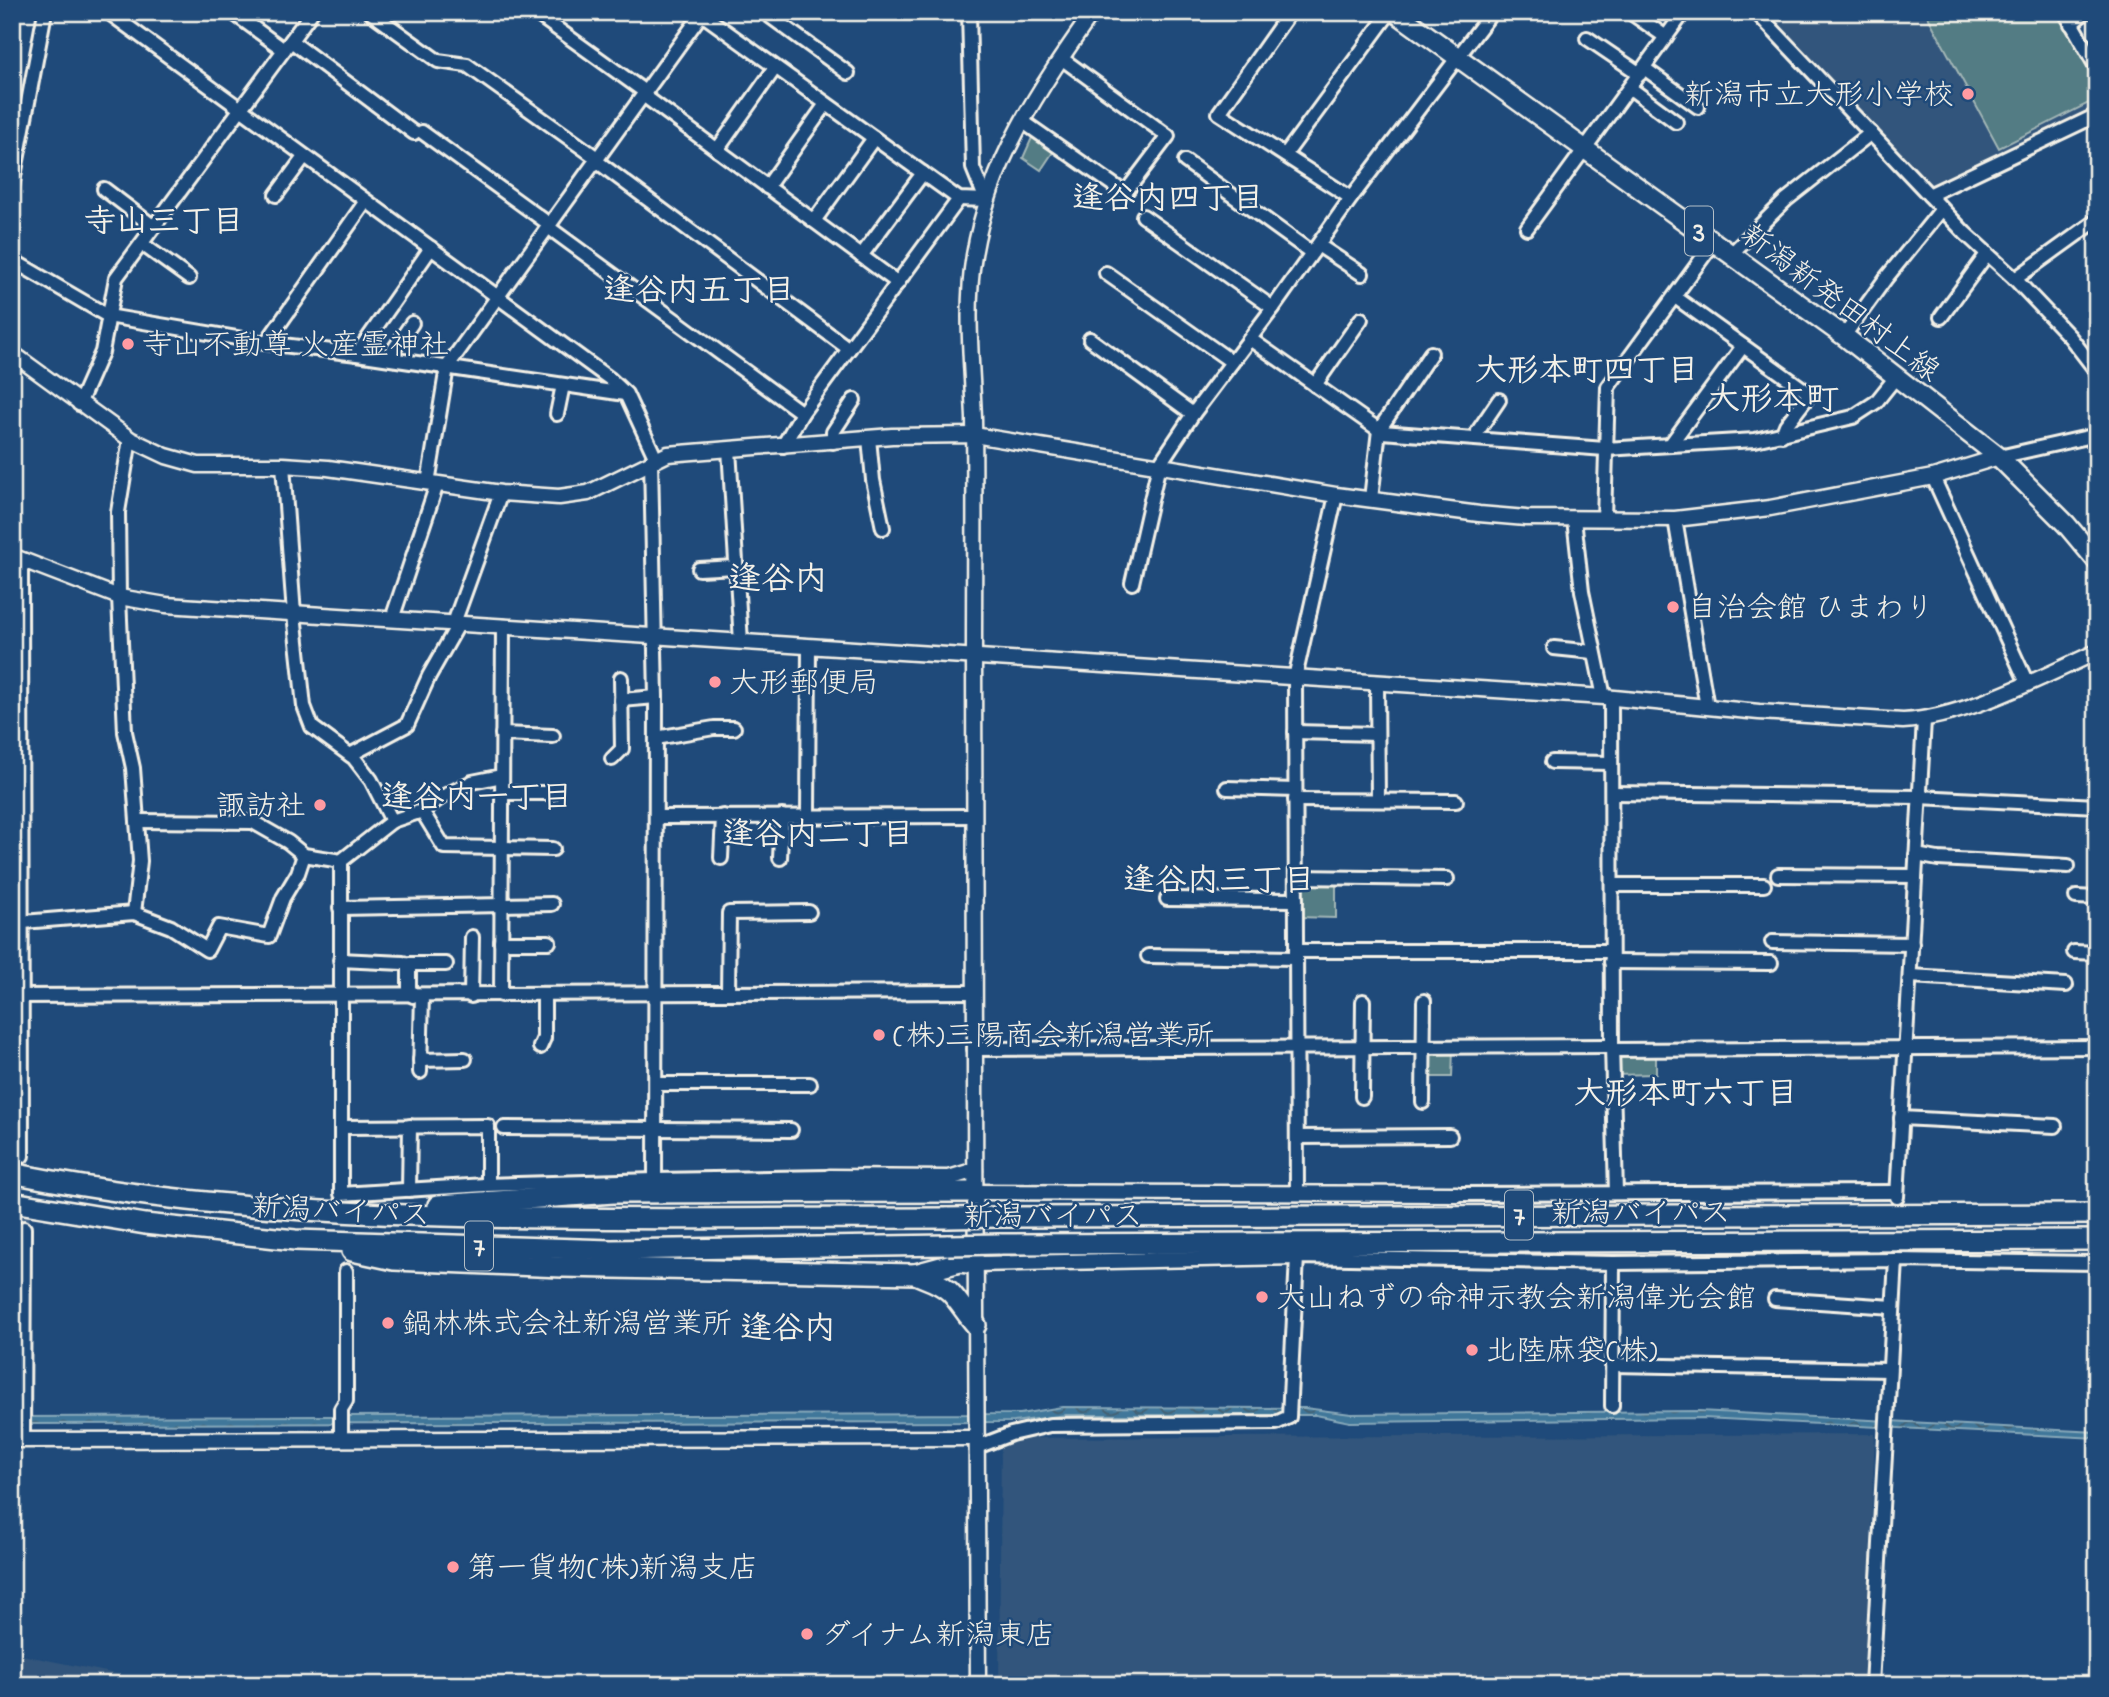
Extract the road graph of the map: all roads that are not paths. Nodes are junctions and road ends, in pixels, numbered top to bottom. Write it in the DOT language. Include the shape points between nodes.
graph roads {
  1 [pos="45,12"];
  2 [pos="108,12"];
  3 [pos="233,12"];
  4 [pos="312,12"];
  5 [pos="370,12"];
  6 [pos="534,12"];
  7 [pos="764,12"];
  8 [pos="969,12"];
  9 [pos="1093,12"];
  10 [pos="1290,12"];
  11 [pos="1392,12"];
  12 [pos="1492,12"];
  13 [pos="1630,12"];
  14 [pos="1684,12"];
  15 [pos="1756,12"];
  16 [pos="2085,12"];
  17 [pos="701,13"];
  18 [pos="2068,18"];
  19 [pos="1666,37"];
  20 [pos="1587,38"];
  21 [pos="288,45"];
  22 [pos="1061,58"];
  23 [pos="1458,58"];
  24 [pos="775,68"];
  25 [pos="2097,68"];
  26 [pos="1642,71"];
  27 [pos="848,73"];
  28 [pos="1630,89"];
  29 [pos="644,94"];
  30 [pos="827,104"];
  31 [pos="1698,107"];
  32 [pos="241,111"];
  33 [pos="2097,115"];
  34 [pos="1022,121"];
  35 [pos="1676,122"];
  36 [pos="1871,133"];
  37 [pos="874,138"];
  38 [pos="1585,149"];
  39 [pos="717,150"];
  40 [pos="1285,155"];
  41 [pos="304,156"];
  42 [pos="596,159"];
  43 [pos="1185,161"];
  44 [pos="923,173"];
  45 [pos="12,187"];
  46 [pos="767,187"];
  47 [pos="104,189"];
  48 [pos="275,195"];
  49 [pos="1929,195"];
  50 [pos="1351,198"];
  51 [pos="959,199"];
  52 [pos="986,200"];
  53 [pos="366,201"];
  54 [pos="1942,209"];
  55 [pos="1143,216"];
  56 [pos="2097,220"];
  57 [pos="814,221"];
  58 [pos="549,226"];
  59 [pos="154,227"];
  60 [pos="1527,228"];
  61 [pos="1714,242"];
  62 [pos="142,244"];
  63 [pos="431,248"];
  64 [pos="1315,249"];
  65 [pos="1731,254"];
  66 [pos="1987,254"];
  67 [pos="861,256"];
  68 [pos="12,260"];
  69 [pos="1106,273"];
  70 [pos="1362,274"];
  71 [pos="189,278"];
  72 [pos="2015,279"];
  73 [pos="898,283"];
  74 [pos="497,296"];
  75 [pos="1675,297"];
  76 [pos="1273,308"];
  77 [pos="108,316"];
  78 [pos="1941,317"];
  79 [pos="1362,318"];
  80 [pos="412,323"];
  81 [pos="1843,336"];
  82 [pos="1090,339"];
  83 [pos="1250,339"];
  84 [pos="267,343"];
  85 [pos="1743,346"];
  86 [pos="849,349"];
  87 [pos="12,353"];
  88 [pos="1431,353"];
  89 [pos="357,354"];
  90 [pos="388,358"];
  91 [pos="1232,362"];
  92 [pos="447,367"];
  93 [pos="2097,372"];
  94 [pos="1896,377"];
  95 [pos="563,385"];
  96 [pos="1315,385"];
  97 [pos="626,394"];
  98 [pos="854,400"];
  99 [pos="1499,400"];
  100 [pos="79,404"];
  101 [pos="802,413"];
  102 [pos="557,414"];
  103 [pos="1193,414"];
  104 [pos="1378,430"];
  105 [pos="974,435"];
  106 [pos="1782,435"];
  107 [pos="2097,436"];
  108 [pos="869,438"];
  109 [pos="130,439"];
  110 [pos="1477,439"];
  111 [pos="832,442"];
  112 [pos="1670,445"];
  113 [pos="783,446"];
  114 [pos="729,449"];
  115 [pos="1605,449"];
  116 [pos="1999,457"];
  117 [pos="654,460"];
  118 [pos="283,465"];
  119 [pos="1159,465"];
  120 [pos="1933,477"];
  121 [pos="433,484"];
  122 [pos="501,493"];
  123 [pos="1336,495"];
  124 [pos="1371,499"];
  125 [pos="1574,519"];
  126 [pos="1604,519"];
  127 [pos="1675,519"];
  128 [pos="883,528"];
  129 [pos="17,558"];
  130 [pos="2097,561"];
  131 [pos="736,567"];
  132 [pos="699,569"];
  133 [pos="1132,583"];
  134 [pos="119,597"];
  135 [pos="294,614"];
  136 [pos="392,619"];
  137 [pos="456,623"];
  138 [pos="503,626"];
  139 [pos="654,637"];
  140 [pos="741,642"];
  141 [pos="809,646"];
  142 [pos="1554,648"];
  143 [pos="1593,652"];
  144 [pos="2097,652"];
  145 [pos="974,658"];
  146 [pos="621,678"];
  147 [pos="1295,678"];
  148 [pos="1377,683"];
  149 [pos="2027,683"];
  150 [pos="656,697"];
  151 [pos="1607,698"];
  152 [pos="621,700"];
  153 [pos="1707,707"];
  154 [pos="1924,720"];
  155 [pos="734,728"];
  156 [pos="1295,732"];
  157 [pos="502,734"];
  158 [pos="1377,734"];
  159 [pos="553,737"];
  160 [pos="656,738"];
  161 [pos="350,755"];
  162 [pos="612,759"];
  163 [pos="1552,762"];
  164 [pos="1611,763"];
  165 [pos="502,776"];
  166 [pos="1227,788"];
  167 [pos="502,793"];
  168 [pos="552,793"];
  169 [pos="1612,793"];
  170 [pos="1295,795"];
  171 [pos="1919,797"];
  172 [pos="1377,800"];
  173 [pos="1456,802"];
  174 [pos="2097,806"];
  175 [pos="422,811"];
  176 [pos="723,816"];
  177 [pos="782,816"];
  178 [pos="808,816"];
  179 [pos="974,816"];
  180 [pos="656,817"];
  181 [pos="136,821"];
  182 [pos="392,821"];
  183 [pos="502,849"];
  184 [pos="553,849"];
  185 [pos="304,855"];
  186 [pos="1916,855"];
  187 [pos="721,858"];
  188 [pos="780,858"];
  189 [pos="341,861"];
  190 [pos="2068,866"];
  191 [pos="1778,875"];
  192 [pos="1915,876"];
  193 [pos="1296,877"];
  194 [pos="1447,879"];
  195 [pos="1612,885"];
  196 [pos="1764,885"];
  197 [pos="2076,897"];
  198 [pos="2097,898"];
  199 [pos="1167,899"];
  200 [pos="1296,901"];
  201 [pos="552,904"];
  202 [pos="501,905"];
  203 [pos="340,908"];
  204 [pos="809,912"];
  205 [pos="134,914"];
  206 [pos="23,922"];
  207 [pos="472,937"];
  208 [pos="501,942"];
  209 [pos="549,942"];
  210 [pos="1772,942"];
  211 [pos="1912,943"];
  212 [pos="2074,952"];
  213 [pos="2097,953"];
  214 [pos="1296,955"];
  215 [pos="1148,956"];
  216 [pos="1611,957"];
  217 [pos="340,960"];
  218 [pos="403,963"];
  219 [pos="1771,963"];
  220 [pos="446,964"];
  221 [pos="1910,976"];
  222 [pos="2066,985"];
  223 [pos="974,992"];
  224 [pos="728,993"];
  225 [pos="657,994"];
  226 [pos="340,995"];
  227 [pos="501,995"];
  228 [pos="544,995"];
  229 [pos="18,996"];
  230 [pos="417,996"];
  231 [pos="471,996"];
  232 [pos="1363,1001"];
  233 [pos="1424,1001"];
  234 [pos="1296,1046"];
  235 [pos="1362,1046"];
  236 [pos="1423,1046"];
  237 [pos="540,1047"];
  238 [pos="2097,1047"];
  239 [pos="1612,1048"];
  240 [pos="1906,1048"];
  241 [pos="974,1049"];
  242 [pos="465,1059"];
  243 [pos="657,1084"];
  244 [pos="810,1084"];
  245 [pos="1363,1097"];
  246 [pos="1423,1102"];
  247 [pos="1901,1118"];
  248 [pos="341,1126"];
  249 [pos="410,1126"];
  250 [pos="2055,1126"];
  251 [pos="504,1128"];
  252 [pos="656,1128"];
  253 [pos="791,1130"];
  254 [pos="1450,1136"];
  255 [pos="1297,1137"];
  256 [pos="22,1156"];
  257 [pos="975,1170"];
  258 [pos="12,1174"];
  259 [pos="829,1177"];
  260 [pos="655,1180"];
  261 [pos="488,1185"];
  262 [pos="409,1190"];
  263 [pos="975,1192"];
  264 [pos="1616,1193"];
  265 [pos="1297,1194"];
  266 [pos="1457,1194"];
  267 [pos="12,1202"];
  268 [pos="339,1212"];
  269 [pos="2097,1212"];
  270 [pos="24,1228"];
  271 [pos="295,1240"];
  272 [pos="2097,1240"];
  273 [pos="2024,1241"];
  274 [pos="2097,1247"];
  275 [pos="1297,1257"];
  276 [pos="1896,1260"];
  277 [pos="1613,1262"];
  278 [pos="2097,1263"];
  279 [pos="976,1264"];
  280 [pos="346,1271"];
  281 [pos="915,1274"];
  282 [pos="1775,1299"];
  283 [pos="1893,1307"];
  284 [pos="976,1325"];
  285 [pos="1612,1365"];
  286 [pos="1889,1370"];
  287 [pos="1612,1406"];
  288 [pos="341,1439"];
  289 [pos="18,1440"];
  290 [pos="977,1442"];
  291 [pos="978,1685"];
  292 [pos="1872,1685"];
  1 -- 45 [label="street"];
  2 -- 32 [label="street"];
  3 -- 21 [label="street"];
  4 -- 21 [label="street"];
  5 -- 42 [label="street" via="438,61 467,65"];
  6 -- 29 [label="street"];
  7 -- 27 [label="street"];
  8 -- 52 [label="street" via="973,168"];
  9 -- 22 [label="street"];
  10 -- 40 [label="street" via="1219,113"];
  11 -- 23 [label="main road, 新潟新発田村上線 / 3"];
  11 -- 40 [label="street"];
  12 -- 23 [label="street"];
  13 -- 19 [label="street"];
  14 -- 19 [label="street"];
  15 -- 36 [label="street"];
  16 -- 18 [label="street"];
  17 -- 24 [label="street"];
  17 -- 29 [label="street"];
  18 -- 25 [label="street"];
  19 -- 26 [label="street"];
  20 -- 26 [label="street"];
  21 -- 32 [label="street"];
  21 -- 58 [label="street"];
  22 -- 34 [label="street"];
  22 -- 34 [label="street" via="1168,136 1125,193"];
  23 -- 38 [label="main road, 新潟新発田村上線 / 3"];
  23 -- 50 [label="street"];
  24 -- 30 [label="street"];
  24 -- 39 [label="street"];
  26 -- 28 [label="street"];
  26 -- 31 [label="street"];
  28 -- 35 [label="street"];
  28 -- 38 [label="street"];
  29 -- 39 [label="street"];
  29 -- 42 [label="street"];
  30 -- 37 [label="street"];
  30 -- 46 [label="street"];
  32 -- 41 [label="street"];
  32 -- 59 [label="street"];
  33 -- 49 [label="street"];
  34 -- 52 [label="street"];
  36 -- 49 [label="street"];
  36 -- 65 [label="street" via="1786,200"];
  37 -- 44 [label="street"];
  37 -- 57 [label="street"];
  38 -- 60 [label="street"];
  38 -- 61 [label="main road, 新潟新発田村上線 / 3"];
  39 -- 46 [label="street"];
  40 -- 50 [label="street"];
  41 -- 48 [label="street"];
  41 -- 53 [label="street"];
  42 -- 58 [label="street"];
  42 -- 86 [label="street"];
  43 -- 64 [label="street"];
  44 -- 51 [label="street"];
  44 -- 67 [label="street"];
  46 -- 57 [label="street"];
  47 -- 59 [label="street"];
  49 -- 54 [label="street"];
  50 -- 64 [label="street"];
  51 -- 52 [label="street"];
  51 -- 73 [label="street"];
  52 -- 105 [label="street" via="974,258"];
  53 -- 63 [label="street"];
  53 -- 84 [label="street"];
  54 -- 66 [label="street"];
  54 -- 81 [label="street"];
  55 -- 76 [label="street"];
  56 -- 72 [label="street"];
  57 -- 67 [label="street"];
  58 -- 74 [label="street"];
  58 -- 101 [label="street"];
  59 -- 62 [label="street"];
  61 -- 65 [label="main road, 新潟新発田村上線 / 3"];
  61 -- 75 [label="street"];
  62 -- 71 [label="street"];
  62 -- 77 [label="street" via="116,278"];
  63 -- 74 [label="street"];
  63 -- 89 [label="street"];
  64 -- 70 [label="street"];
  64 -- 76 [label="street"];
  65 -- 81 [label="main road, 新潟新発田村上線 / 3"];
  66 -- 72 [label="street"];
  66 -- 78 [label="street"];
  67 -- 73 [label="street"];
  68 -- 77 [label="street"];
  69 -- 91 [label="street"];
  72 -- 93 [label="street"];
  73 -- 86 [label="street"];
  74 -- 92 [label="street"];
  74 -- 97 [label="street"];
  75 -- 85 [label="street"];
  75 -- 115 [label="street" via="1608,387"];
  76 -- 83 [label="street"];
  77 -- 84 [label="street"];
  77 -- 100 [label="street" via="103,352"];
  79 -- 96 [label="street"];
  80 -- 90 [label="street"];
  81 -- 94 [label="main road, 新潟新発田村上線 / 3"];
  82 -- 103 [label="street"];
  83 -- 91 [label="street"];
  83 -- 96 [label="street"];
  84 -- 89 [label="street"];
  85 -- 106 [label="street" via="1810,394"];
  85 -- 112 [label="street"];
  86 -- 101 [label="street"];
  87 -- 100 [label="street"];
  88 -- 104 [label="street"];
  89 -- 90 [label="street"];
  90 -- 92 [label="street"];
  91 -- 103 [label="street"];
  92 -- 95 [label="street"];
  92 -- 121 [label="street"];
  94 -- 106 [label="street" via="1876,402 1853,417"];
  94 -- 116 [label="main road, 新潟新発田村上線 / 3"];
  95 -- 97 [label="street"];
  95 -- 102 [label="street"];
  96 -- 104 [label="street"];
  97 -- 117 [label="street"];
  98 -- 111 [label="street" via="833,432"];
  99 -- 110 [label="street"];
  100 -- 109 [label="street"];
  101 -- 113 [label="street"];
  103 -- 119 [label="street"];
  104 -- 110 [label="street"];
  104 -- 124 [label="street"];
  105 -- 108 [label="street"];
  105 -- 119 [label="street"];
  105 -- 145 [label="street"];
  106 -- 112 [label="street"];
  107 -- 116 [label="street"];
  108 -- 111 [label="street"];
  108 -- 128 [label="street"];
  109 -- 118 [label="street" via="198,465"];
  109 -- 134 [label="street" via="118,512"];
  110 -- 115 [label="street"];
  111 -- 113 [label="street"];
  112 -- 115 [label="street"];
  113 -- 114 [label="street"];
  114 -- 117 [label="street" via="668,454"];
  114 -- 131 [label="street"];
  115 -- 126 [label="street"];
  116 -- 120 [label="street"];
  116 -- 130 [label="main road, 新潟新発田村上線 / 3"];
  117 -- 122 [label="street" via="588,493 559,497"];
  117 -- 139 [label="street"];
  118 -- 121 [label="street"];
  118 -- 135 [label="street"];
  119 -- 123 [label="street"];
  119 -- 133 [label="street"];
  120 -- 127 [label="street" via="1770,508"];
  120 -- 149 [label="street"];
  121 -- 122 [label="street"];
  121 -- 136 [label="street"];
  122 -- 137 [label="street"];
  123 -- 124 [label="street"];
  123 -- 147 [label="street"];
  124 -- 125 [label="street" via="1503,516"];
  125 -- 126 [label="street"];
  125 -- 143 [label="street"];
  126 -- 127 [label="street"];
  127 -- 153 [label="street"];
  129 -- 134 [label="street"];
  129 -- 206 [label="street"];
  131 -- 132 [label="street"];
  131 -- 140 [label="street"];
  134 -- 135 [label="street"];
  134 -- 181 [label="street" via="125,732 133,768"];
  135 -- 136 [label="street"];
  135 -- 161 [label="street" via="304,706 312,727"];
  136 -- 137 [label="street"];
  137 -- 138 [label="street"];
  137 -- 161 [label="street" via="407,724"];
  138 -- 139 [label="street"];
  138 -- 157 [label="street"];
  139 -- 140 [label="street"];
  139 -- 150 [label="street"];
  140 -- 141 [label="street"];
  141 -- 145 [label="street"];
  141 -- 178 [label="street"];
  142 -- 143 [label="street"];
  143 -- 151 [label="street"];
  144 -- 149 [label="street"];
  145 -- 147 [label="street"];
  145 -- 179 [label="street"];
  146 -- 152 [label="street"];
  147 -- 148 [label="street"];
  147 -- 156 [label="street"];
  148 -- 151 [label="street"];
  148 -- 158 [label="street"];
  149 -- 154 [label="street"];
  150 -- 152 [label="street"];
  150 -- 160 [label="street"];
  151 -- 153 [label="street"];
  151 -- 164 [label="street"];
  152 -- 162 [label="street" via="622,749"];
  153 -- 154 [label="street"];
  154 -- 171 [label="street"];
  155 -- 160 [label="street"];
  156 -- 158 [label="street"];
  156 -- 170 [label="street"];
  157 -- 159 [label="street"];
  157 -- 165 [label="street"];
  158 -- 172 [label="street"];
  160 -- 180 [label="street"];
  161 -- 182 [label="street" via="372,780"];
  163 -- 164 [label="street"];
  164 -- 169 [label="street"];
  165 -- 167 [label="street"];
  165 -- 175 [label="street" via="472,782"];
  166 -- 170 [label="street"];
  167 -- 168 [label="street"];
  167 -- 183 [label="street"];
  169 -- 171 [label="street"];
  169 -- 195 [label="street"];
  170 -- 172 [label="street"];
  170 -- 193 [label="street"];
  171 -- 174 [label="street"];
  171 -- 186 [label="street"];
  172 -- 173 [label="street"];
  175 -- 182 [label="street"];
  175 -- 183 [label="street" via="444,847"];
  176 -- 177 [label="street"];
  176 -- 180 [label="street"];
  176 -- 187 [label="street"];
  177 -- 178 [label="street"];
  177 -- 188 [label="street"];
  178 -- 179 [label="street"];
  179 -- 223 [label="street"];
  180 -- 225 [label="street"];
  181 -- 185 [label="street" via="253,822"];
  181 -- 205 [label="street" via="140,861"];
  182 -- 189 [label="street"];
  183 -- 184 [label="street"];
  183 -- 202 [label="street"];
  185 -- 189 [label="street"];
  185 -- 205 [label="street" via="269,936 219,927 206,950 171,928"];
  186 -- 190 [label="street"];
  186 -- 192 [label="street"];
  189 -- 203 [label="street"];
  191 -- 192 [label="street"];
  192 -- 211 [label="street"];
  193 -- 194 [label="street"];
  193 -- 200 [label="street"];
  195 -- 196 [label="street"];
  195 -- 216 [label="street"];
  197 -- 198 [label="street"];
  199 -- 200 [label="street"];
  200 -- 214 [label="street"];
  201 -- 202 [label="street"];
  202 -- 203 [label="street"];
  202 -- 208 [label="street"];
  203 -- 217 [label="street"];
  204 -- 224 [label="street" via="729,913"];
  205 -- 206 [label="street"];
  206 -- 229 [label="street"];
  207 -- 231 [label="street"];
  208 -- 209 [label="street"];
  208 -- 227 [label="street"];
  210 -- 211 [label="street"];
  211 -- 221 [label="street"];
  212 -- 213 [label="street"];
  214 -- 215 [label="street"];
  214 -- 216 [label="street"];
  214 -- 234 [label="street"];
  216 -- 219 [label="street"];
  216 -- 239 [label="street"];
  217 -- 218 [label="street"];
  217 -- 226 [label="street"];
  220 -- 230 [label="street" via="410,964 409,988"];
  221 -- 222 [label="street"];
  221 -- 240 [label="street"];
  223 -- 224 [label="street"];
  223 -- 241 [label="street"];
  224 -- 225 [label="street"];
  225 -- 228 [label="street"];
  225 -- 243 [label="street"];
  226 -- 229 [label="street"];
  226 -- 230 [label="street"];
  226 -- 248 [label="street"];
  227 -- 228 [label="street"];
  227 -- 231 [label="street"];
  228 -- 237 [label="street"];
  229 -- 256 [label="street"];
  230 -- 231 [label="street"];
  230 -- 242 [label="street" via="420,1066"];
  232 -- 235 [label="street"];
  233 -- 236 [label="street"];
  234 -- 235 [label="street"];
  234 -- 241 [label="street"];
  234 -- 255 [label="street"];
  235 -- 236 [label="street"];
  235 -- 245 [label="street"];
  236 -- 239 [label="street"];
  236 -- 246 [label="street"];
  238 -- 240 [label="street"];
  239 -- 240 [label="street"];
  239 -- 264 [label="street"];
  240 -- 247 [label="street"];
  241 -- 257 [label="street"];
  243 -- 244 [label="street"];
  243 -- 252 [label="street"];
  247 -- 250 [label="street"];
  247 -- 264 [label="street" via="1897,1194"];
  248 -- 249 [label="street"];
  248 -- 262 [label="street" via="341,1194"];
  249 -- 261 [label="street" via="488,1126"];
  249 -- 262 [label="street"];
  251 -- 252 [label="street"];
  252 -- 253 [label="street"];
  252 -- 260 [label="street"];
  254 -- 255 [label="street"];
  255 -- 265 [label="street"];
  257 -- 259 [label="street" via="949,1178"];
  257 -- 263 [label="street"];
  258 -- 268 [label="highway, 新潟バイパス / 7" via="239,1207"];
  259 -- 260 [label="street"];
  260 -- 261 [label="street"];
  261 -- 262 [label="street"];
  263 -- 265 [label="street"];
  263 -- 268 [label="highway" via="614,1193"];
  263 -- 279 [label="street"];
  264 -- 266 [label="street"];
  265 -- 266 [label="street"];
  267 -- 271 [label="highway, 新潟バイパス / 7" via="145,1224"];
  268 -- 269 [label="highway, 新潟バイパス / 7, bridge" via="503,1218 948,1218"];
  270 -- 289 [label="street"];
  271 -- 273 [label="highway, 新潟バイパス / 7, bridge" via="611,1250 999,1244"];
  271 -- 281 [label="highway" via="394,1260"];
  272 -- 273 [label="highway, 新潟バイパス / 7"];
  273 -- 274 [label="highway"];
  275 -- 277 [label="street"];
  275 -- 279 [label="street"];
  275 -- 290 [label="street" via="1290,1411 1276,1423 1050,1425"];
  276 -- 277 [label="street"];
  276 -- 278 [label="street"];
  276 -- 283 [label="street"];
  277 -- 285 [label="street"];
  279 -- 281 [label="highway" via="960,1262"];
  279 -- 284 [label="street"];
  280 -- 288 [label="street" via="346,1401 341,1409"];
  281 -- 284 [label="highway" via="951,1292"];
  282 -- 283 [label="street"];
  283 -- 286 [label="street"];
  284 -- 290 [label="street"];
  285 -- 286 [label="street"];
  285 -- 287 [label="street"];
  286 -- 292 [label="street"];
  288 -- 289 [label="street"];
  288 -- 290 [label="street"];
  290 -- 291 [label="street"];
}
